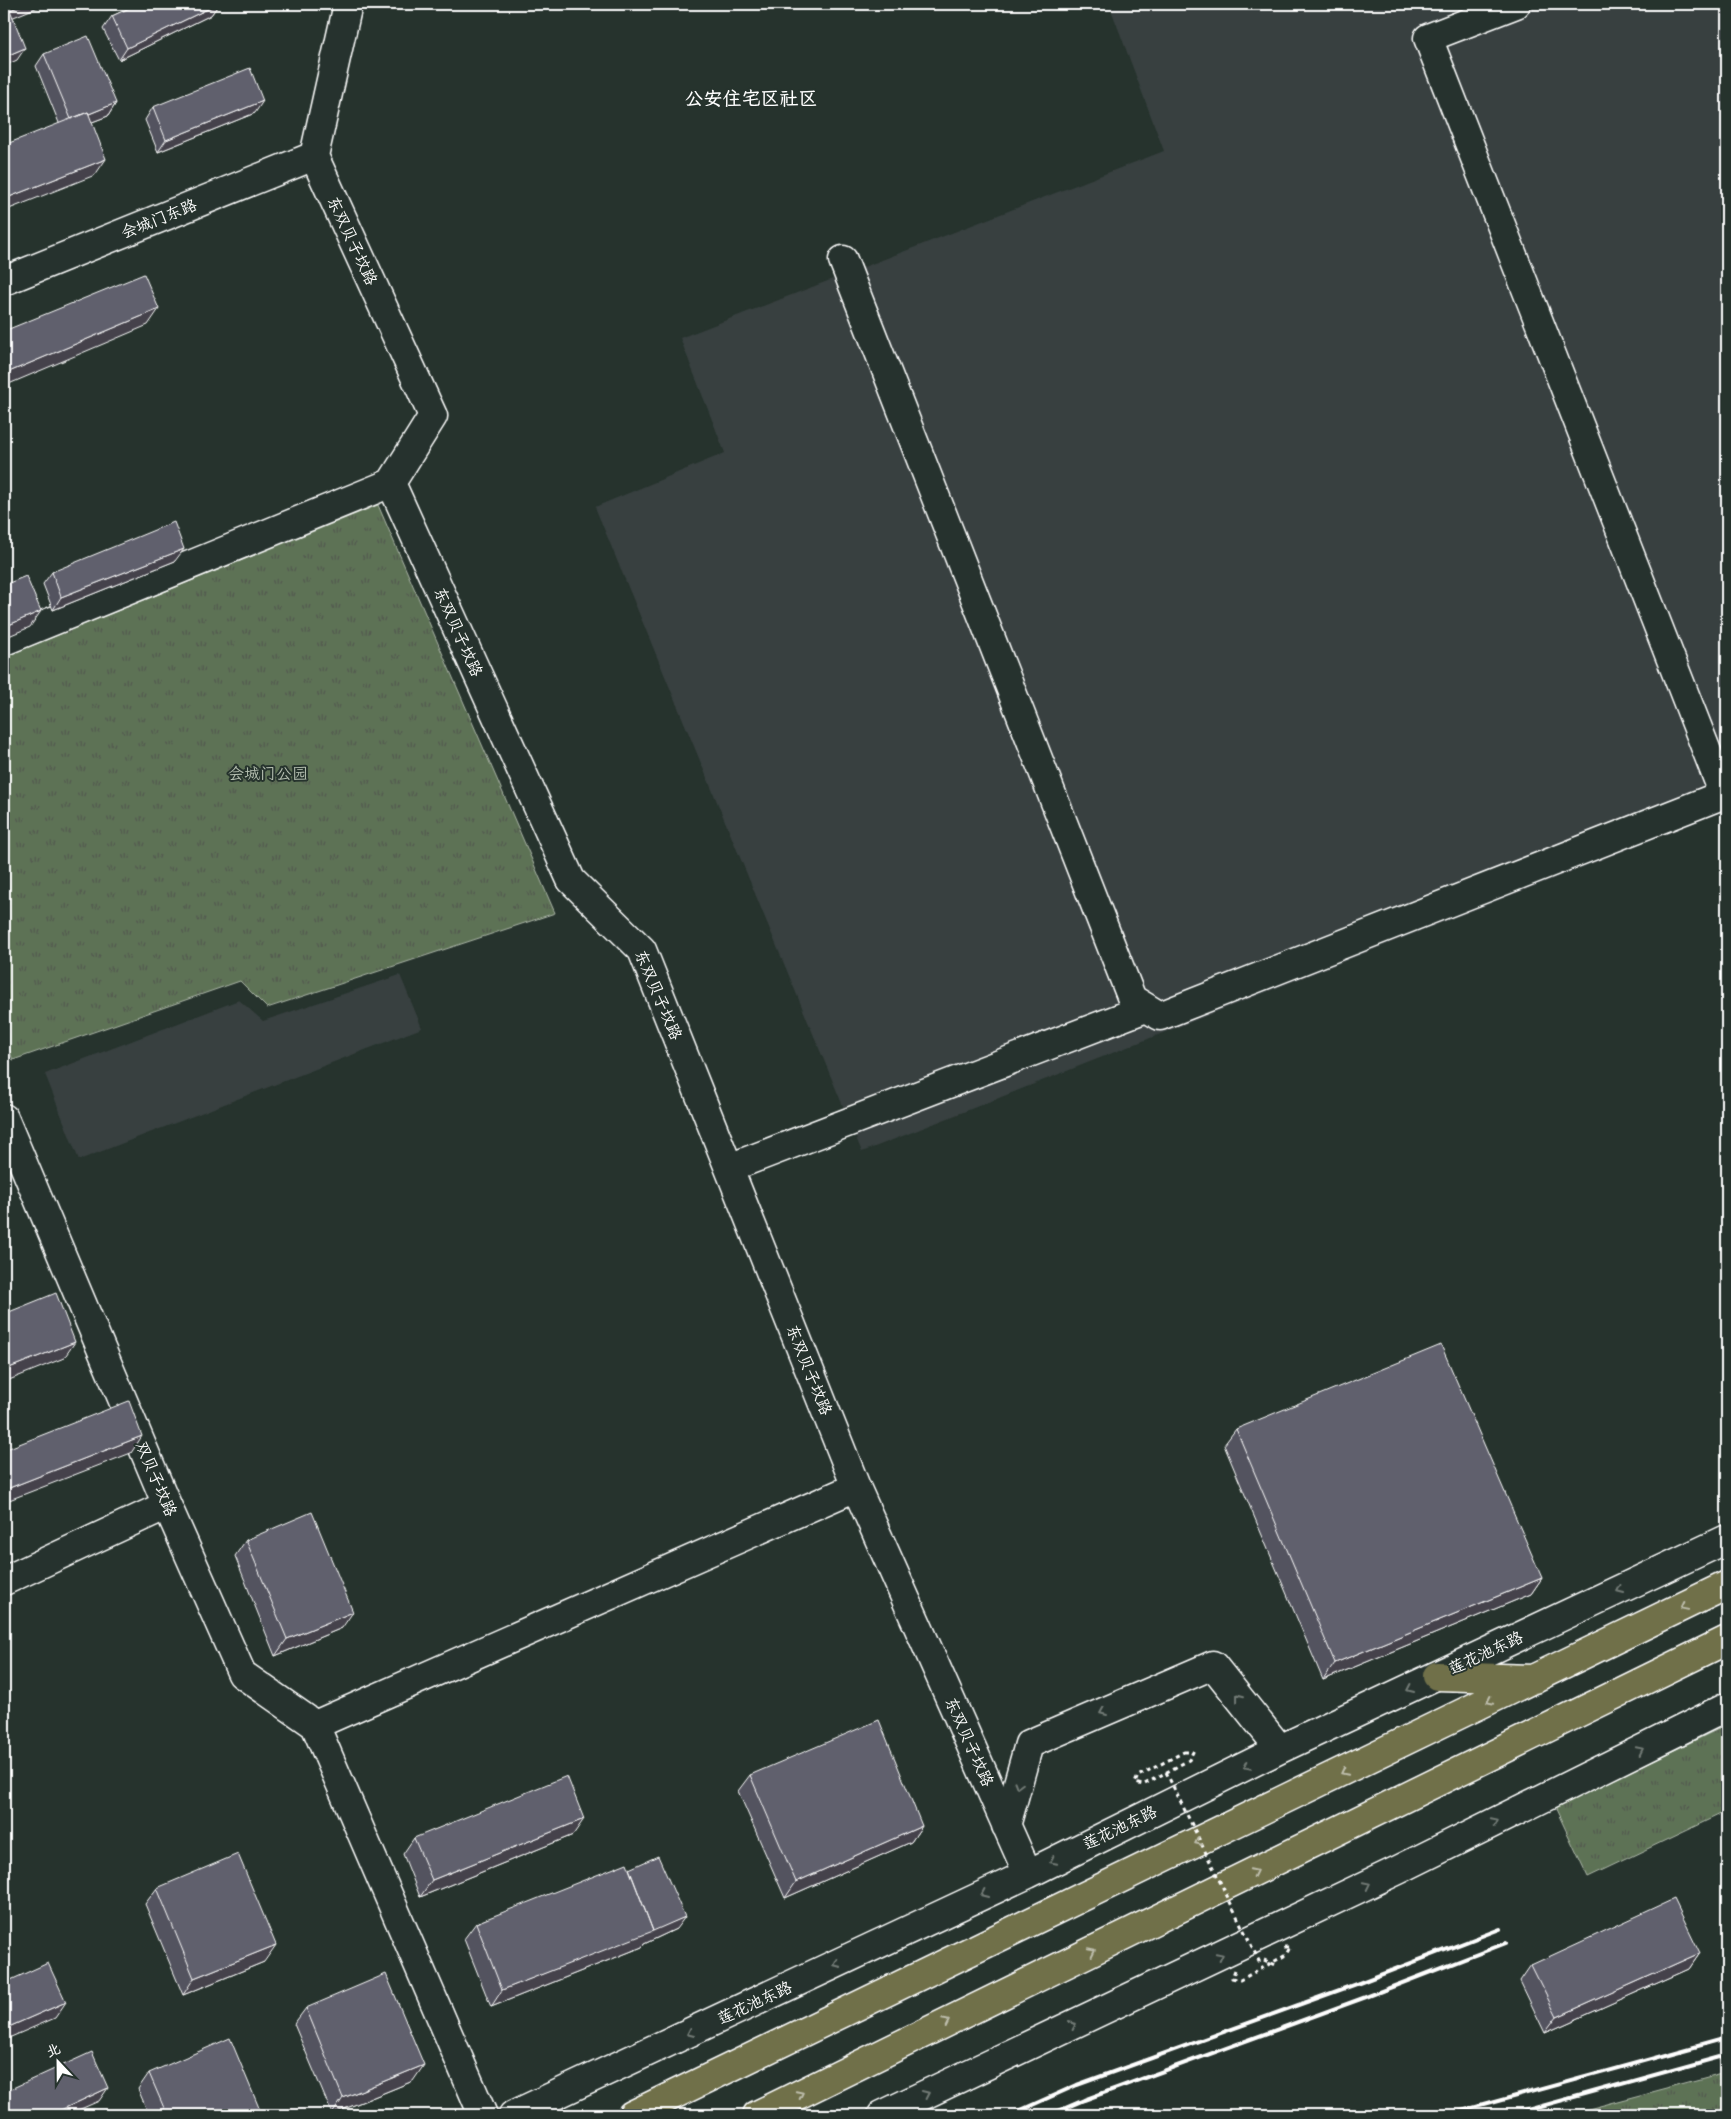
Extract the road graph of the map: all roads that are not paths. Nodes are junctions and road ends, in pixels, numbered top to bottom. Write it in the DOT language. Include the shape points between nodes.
graph roads {
  1 [pos="348,4"];
  2 [pos="1516,4"];
  3 [pos="314,156"];
  4 [pos="843,260"];
  5 [pos="4,281"];
  6 [pos="391,483"];
  7 [pos="4,641"];
  8 [pos="1726,794"];
  9 [pos="1146,1008"];
  10 [pos="4,1118"];
  11 [pos="729,1168"];
  12 [pos="856,1487"];
  13 [pos="167,1505"];
  14 [pos="1727,1539"];
  15 [pos="4,1581"];
  16 [pos="1727,1585"];
  17 [pos="1727,1640"];
  18 [pos="1437,1676"];
  19 [pos="1538,1679"];
  20 [pos="1727,1707"];
  21 [pos="315,1725"];
  22 [pos="1280,1749"];
  23 [pos="1006,1826"];
  24 [pos="1028,1874"];
  25 [pos="483,2115"];
  26 [pos="513,2115"];
  27 [pos="632,2115"];
  28 [pos="757,2115"];
  29 [pos="882,2115"];
  1 -- 3 [label="street"];
  2 -- 8 [label="street" via="1428,38"];
  3 -- 5 [label="street, 会城门东路"];
  3 -- 6 [label="street, 东双贝子坟路" via="432,416"];
  4 -- 9 [label="street" via="1132,999"];
  6 -- 7 [label="street"];
  6 -- 11 [label="street, 东双贝子坟路" via="571,880 642,950"];
  8 -- 9 [label="street" via="1160,1016"];
  9 -- 11 [label="street"];
  10 -- 13 [label="street, 双贝子坟路"];
  11 -- 12 [label="street, 东双贝子坟路"];
  12 -- 21 [label="street"];
  12 -- 23 [label="street, 东双贝子坟路"];
  13 -- 15 [label="street"];
  13 -- 21 [label="street, 双贝子坟路" via="242,1674"];
  14 -- 18 [label="street, 莲花池东路, one-way"];
  16 -- 19 [label="highway, one-way"];
  28 -- 17 [label="highway, one-way"];
  18 -- 19 [label="highway"];
  18 -- 22 [label="street, 莲花池东路, one-way"];
  19 -- 27 [label="highway, one-way"];
  29 -- 20 [label="street, one-way" via="1398,1870"];
  21 -- 25 [label="street"];
  22 -- 23 [label="street, one-way" via="1213,1664 1030,1744"];
  22 -- 24 [label="street, 莲花池东路, one-way"];
  23 -- 24 [label="street, 东双贝子坟路"];
  24 -- 26 [label="street, 莲花池东路, one-way"];
}
